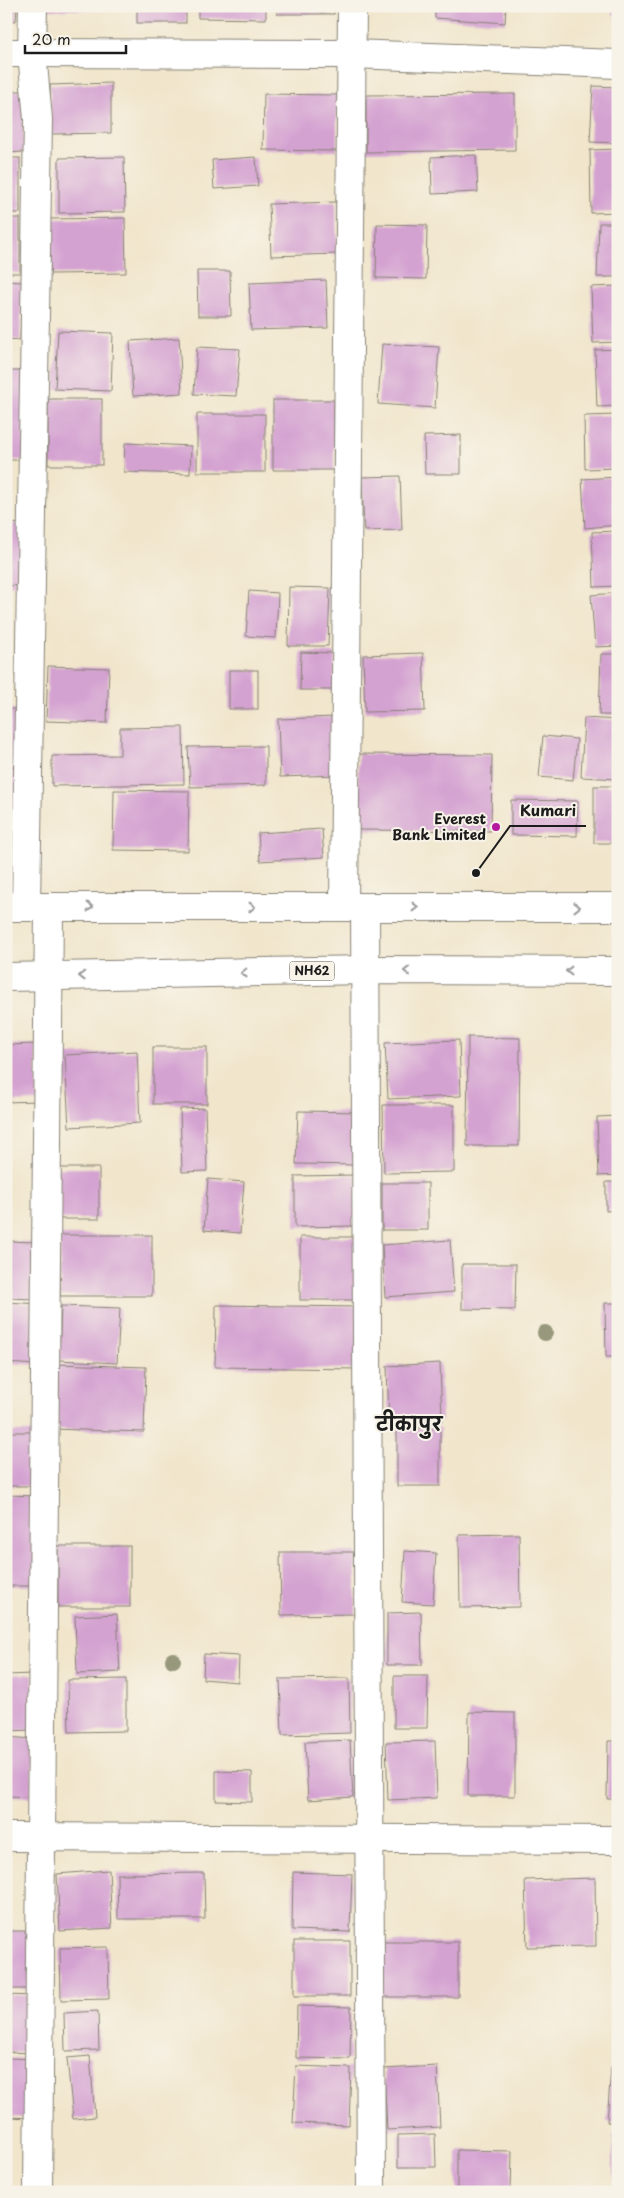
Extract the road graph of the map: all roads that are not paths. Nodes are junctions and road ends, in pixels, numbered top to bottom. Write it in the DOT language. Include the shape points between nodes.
graph roads {
  1 [pos="33,6"];
  2 [pos="352,6"];
  3 [pos="19,53"];
  4 [pos="352,54"];
  5 [pos="618,64"];
  6 [pos="354,906"];
  7 [pos="27,907"];
  8 [pos="618,907"];
  9 [pos="366,970"];
  10 [pos="618,972"];
  11 [pos="6,977"];
  12 [pos="48,977"];
  13 [pos="6,1837"];
  14 [pos="41,1838"];
  15 [pos="370,1838"];
  16 [pos="618,1840"];
  17 [pos="38,2192"];
  18 [pos="370,2192"];
  1 -- 3 [label="street"];
  2 -- 4 [label="street"];
  3 -- 4 [label="street"];
  3 -- 7 [label="street" via="38,120"];
  4 -- 5 [label="street"];
  4 -- 6 [label="street"];
  7 -- 6 [label="street, one-way"];
  6 -- 8 [label="street, one-way"];
  6 -- 9 [label="street"];
  7 -- 12 [label="street"];
  10 -- 9 [label="street, NH62, one-way"];
  9 -- 12 [label="street, NH62, one-way"];
  9 -- 15 [label="street"];
  11 -- 12 [label="street, NH62"];
  12 -- 14 [label="street"];
  13 -- 14 [label="street"];
  14 -- 15 [label="street"];
  14 -- 17 [label="street"];
  15 -- 16 [label="street"];
  15 -- 18 [label="street"];
}
